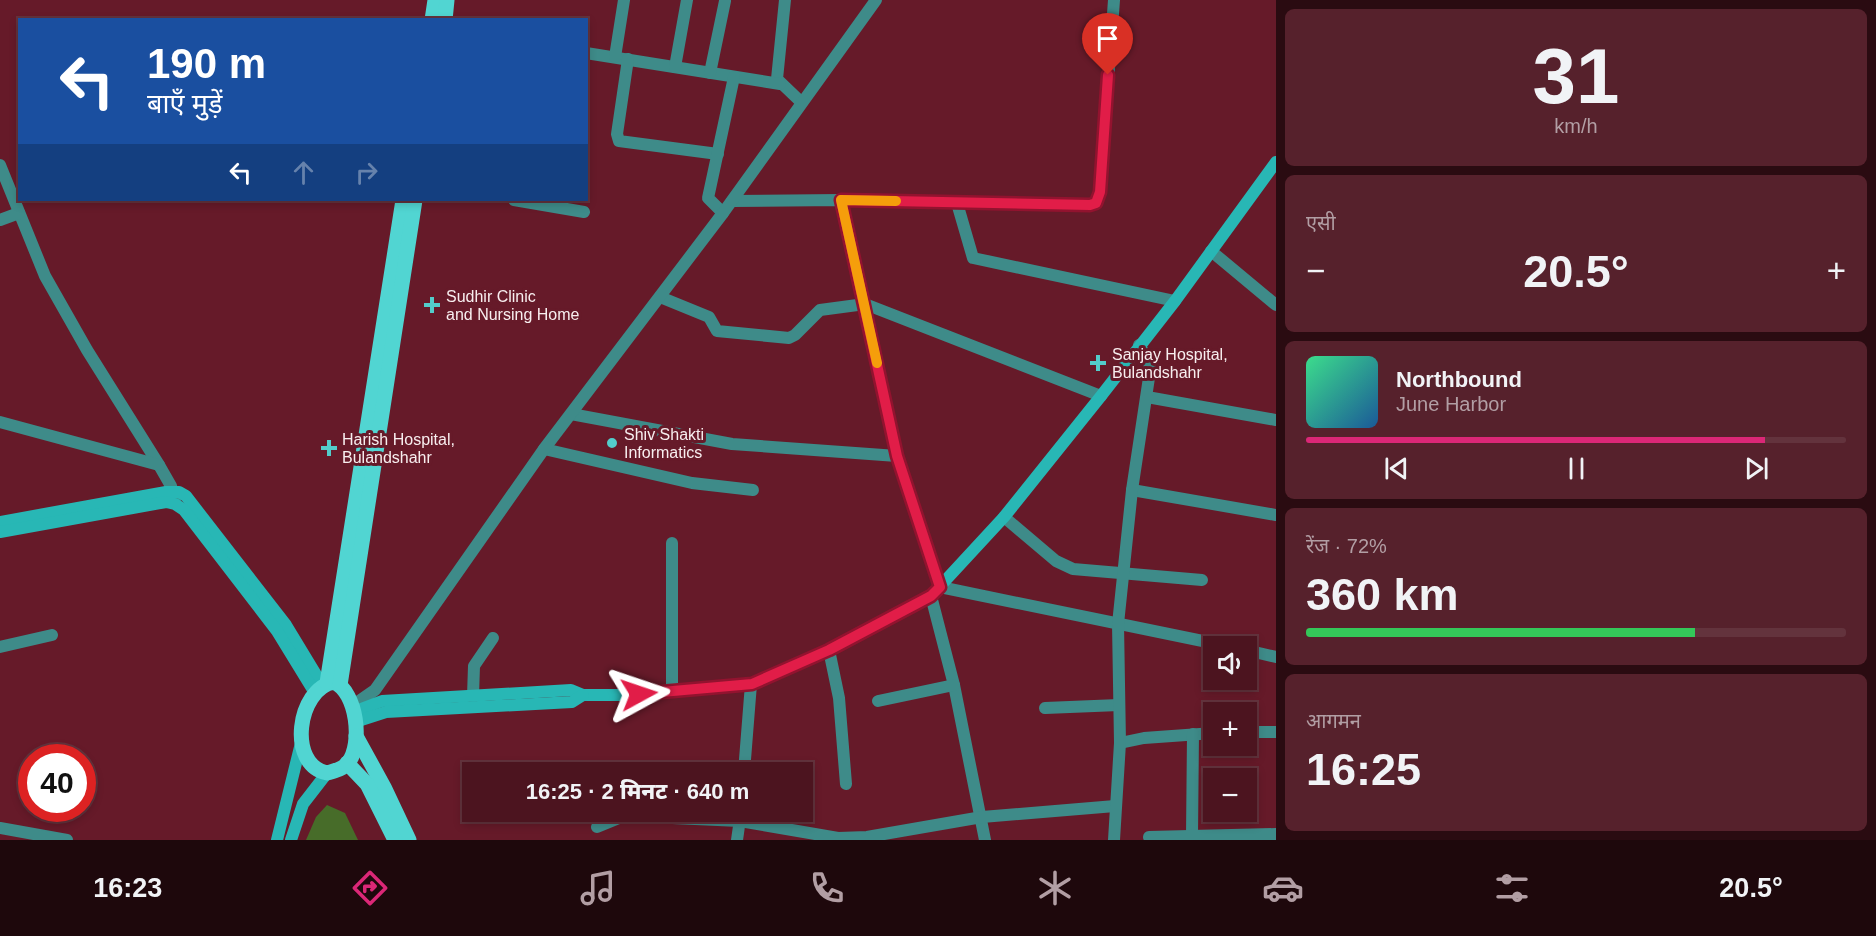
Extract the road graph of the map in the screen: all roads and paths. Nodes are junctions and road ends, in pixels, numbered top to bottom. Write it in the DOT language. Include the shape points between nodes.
graph roads {
  1 [pos="435,0"];
  2 [pos="447,0"];
  3 [pos="624,0"];
  4 [pos="687,0"];
  5 [pos="785,0"];
  6 [pos="876,0"];
  7 [pos="1114,0"];
  8 [pos="725,1"];
  9 [pos="432,18"];
  10 [pos="445,18"];
  11 [pos="588,53"];
  12 [pos="615,57"];
  13 [pos="628,59"];
  14 [pos="675,67"];
  15 [pos="711,73"];
  16 [pos="734,77"];
  17 [pos="780,84"];
  18 [pos="801,102"];
  19 [pos="718,154"];
  20 [pos="1276,162"];
  21 [pos="0,165"];
  22 [pos="841,200"];
  23 [pos="403,201"];
  24 [pos="415,201"];
  25 [pos="520,201"];
  26 [pos="732,201"];
  27 [pos="957,203"];
  28 [pos="584,212"];
  29 [pos="19,213"];
  30 [pos="723,213"];
  31 [pos="0,220"];
  32 [pos="1211,251"];
  33 [pos="660,297"];
  34 [pos="1175,301"];
  35 [pos="865,304"];
  36 [pos="1276,305"];
  37 [pos="1139,345"];
  38 [pos="1101,396"];
  39 [pos="1147,397"];
  40 [pos="571,414"];
  41 [pos="1276,420"];
  42 [pos="0,422"];
  43 [pos="544,449"];
  44 [pos="897,456"];
  45 [pos="159,465"];
  46 [pos="753,490"];
  47 [pos="1132,490"];
  48 [pos="174,498"];
  49 [pos="1276,515"];
  50 [pos="1004,517"];
  51 [pos="0,522"];
  52 [pos="0,532"];
  53 [pos="672,543"];
  54 [pos="1123,575"];
  55 [pos="1202,580"];
  56 [pos="935,592"];
  57 [pos="1118,624"];
  58 [pos="52,635"];
  59 [pos="493,638"];
  60 [pos="1203,641"];
  61 [pos="0,647"];
  62 [pos="829,650"];
  63 [pos="1257,653"];
  64 [pos="1276,657"];
  65 [pos="752,684"];
  66 [pos="954,684"];
  67 [pos="326,687"];
  68 [pos="672,692"];
  69 [pos="583,695"];
  70 [pos="473,696"];
  71 [pos="878,701"];
  72 [pos="1119,705"];
  73 [pos="1045,708"];
  74 [pos="354,719"];
  75 [pos="1257,732"];
  76 [pos="1276,732"];
  77 [pos="1193,734"];
  78 [pos="1203,734"];
  79 [pos="302,738"];
  80 [pos="1120,743"];
  81 [pos="745,762"];
  82 [pos="347,764"];
  83 [pos="327,773"];
  84 [pos="846,784"];
  85 [pos="1115,806"];
  86 [pos="982,817"];
  87 [pos="609,822"];
  88 [pos="739,822"];
  89 [pos="766,822"];
  90 [pos="597,827"];
  91 [pos="0,828"];
  92 [pos="1276,834"];
  93 [pos="1192,836"];
  94 [pos="1149,837"];
  95 [pos="67,840"];
  96 [pos="277,840"];
  97 [pos="291,840"];
  98 [pos="395,840"];
  99 [pos="409,840"];
  100 [pos="737,840"];
  101 [pos="985,840"];
  102 [pos="1114,840"];
  1 -- 9 [label="main road"];
  2 -- 10 [label="main road"];
  3 -- 12 [label="street"];
  4 -- 14 [label="street"];
  5 -- 17 [label="street" via="776,72"];
  6 -- 18 [label="street"];
  7 -- 27 [label="street" via="1100,192 1096,203"];
  8 -- 15 [label="street"];
  11 -- 12 [label="street"];
  12 -- 13 [label="street"];
  13 -- 14 [label="street"];
  13 -- 19 [label="street" via="616,135 619,141"];
  14 -- 15 [label="street"];
  15 -- 16 [label="street"];
  16 -- 17 [label="street"];
  16 -- 19 [label="street"];
  17 -- 18 [label="street"];
  18 -- 26 [label="street"];
  19 -- 30 [label="street" via="708,198"];
  20 -- 32 [label="street"];
  21 -- 29 [label="street"];
  22 -- 26 [label="street"];
  22 -- 27 [label="street"];
  22 -- 35 [label="street"];
  23 -- 67 [label="main road"];
  24 -- 67 [label="main road"];
  25 -- 28 [label="street"];
  26 -- 30 [label="street"];
  27 -- 34 [label="street" via="972,258"];
  29 -- 31 [label="street"];
  29 -- 45 [label="street" via="45,276"];
  30 -- 33 [label="street"];
  32 -- 34 [label="street"];
  32 -- 36 [label="street"];
  33 -- 35 [label="street" via="709,317 717,331 781,339 795,335 820,310"];
  33 -- 40 [label="street"];
  34 -- 37 [label="street"];
  35 -- 38 [label="street"];
  35 -- 44 [label="street"];
  37 -- 38 [label="street"];
  37 -- 39 [label="street" via="1149,361"];
  38 -- 50 [label="street"];
  39 -- 41 [label="street"];
  39 -- 47 [label="street"];
  40 -- 43 [label="street"];
  40 -- 44 [label="street" via="732,444"];
  42 -- 45 [label="street"];
  43 -- 46 [label="street" via="692,483"];
  43 -- 74 [label="street"];
  44 -- 56 [label="street"];
  45 -- 48 [label="street"];
  47 -- 49 [label="street"];
  47 -- 54 [label="street"];
  48 -- 51 [label="street"];
  48 -- 52 [label="street"];
  48 -- 67 [label="street"];
  50 -- 54 [label="street" via="1056,561 1073,569"];
  50 -- 56 [label="street"];
  53 -- 68 [label="street"];
  54 -- 55 [label="street"];
  54 -- 57 [label="street"];
  56 -- 57 [label="street"];
  56 -- 62 [label="street"];
  56 -- 66 [label="street"];
  57 -- 60 [label="street"];
  57 -- 72 [label="street"];
  58 -- 61 [label="street"];
  59 -- 70 [label="street" via="474,666"];
  62 -- 65 [label="street"];
  62 -- 84 [label="street" via="839,698"];
  63 -- 64 [label="street"];
  65 -- 68 [label="street"];
  65 -- 81 [label="street"];
  66 -- 71 [label="street"];
  66 -- 86 [label="street"];
  67 -- 74 [label="main road"];
  67 -- 79 [label="main road" via="304,712"];
  68 -- 69 [label="street"];
  69 -- 70 [label="street" via="571,690"];
  69 -- 74 [label="street" via="572,702 386,712"];
  70 -- 74 [label="street" via="382,701"];
  72 -- 73 [label="street"];
  72 -- 80 [label="street"];
  74 -- 82 [label="main road" via="353,754"];
  74 -- 99 [label="main road"];
  75 -- 76 [label="street"];
  77 -- 78 [label="street"];
  77 -- 80 [label="street"];
  77 -- 93 [label="street"];
  79 -- 83 [label="main road" via="313,767"];
  79 -- 96 [label="street"];
  80 -- 85 [label="street"];
  82 -- 83 [label="main road"];
  82 -- 98 [label="main road" via="367,784"];
  83 -- 97 [label="street" via="303,804"];
  85 -- 86 [label="street"];
  85 -- 102 [label="street"];
  86 -- 89 [label="street" via="848,838"];
  86 -- 101 [label="street"];
  87 -- 90 [label="street"];
  88 -- 100 [label="street"];
  91 -- 95 [label="street"];
  92 -- 93 [label="street"];
  93 -- 94 [label="street"];
}
